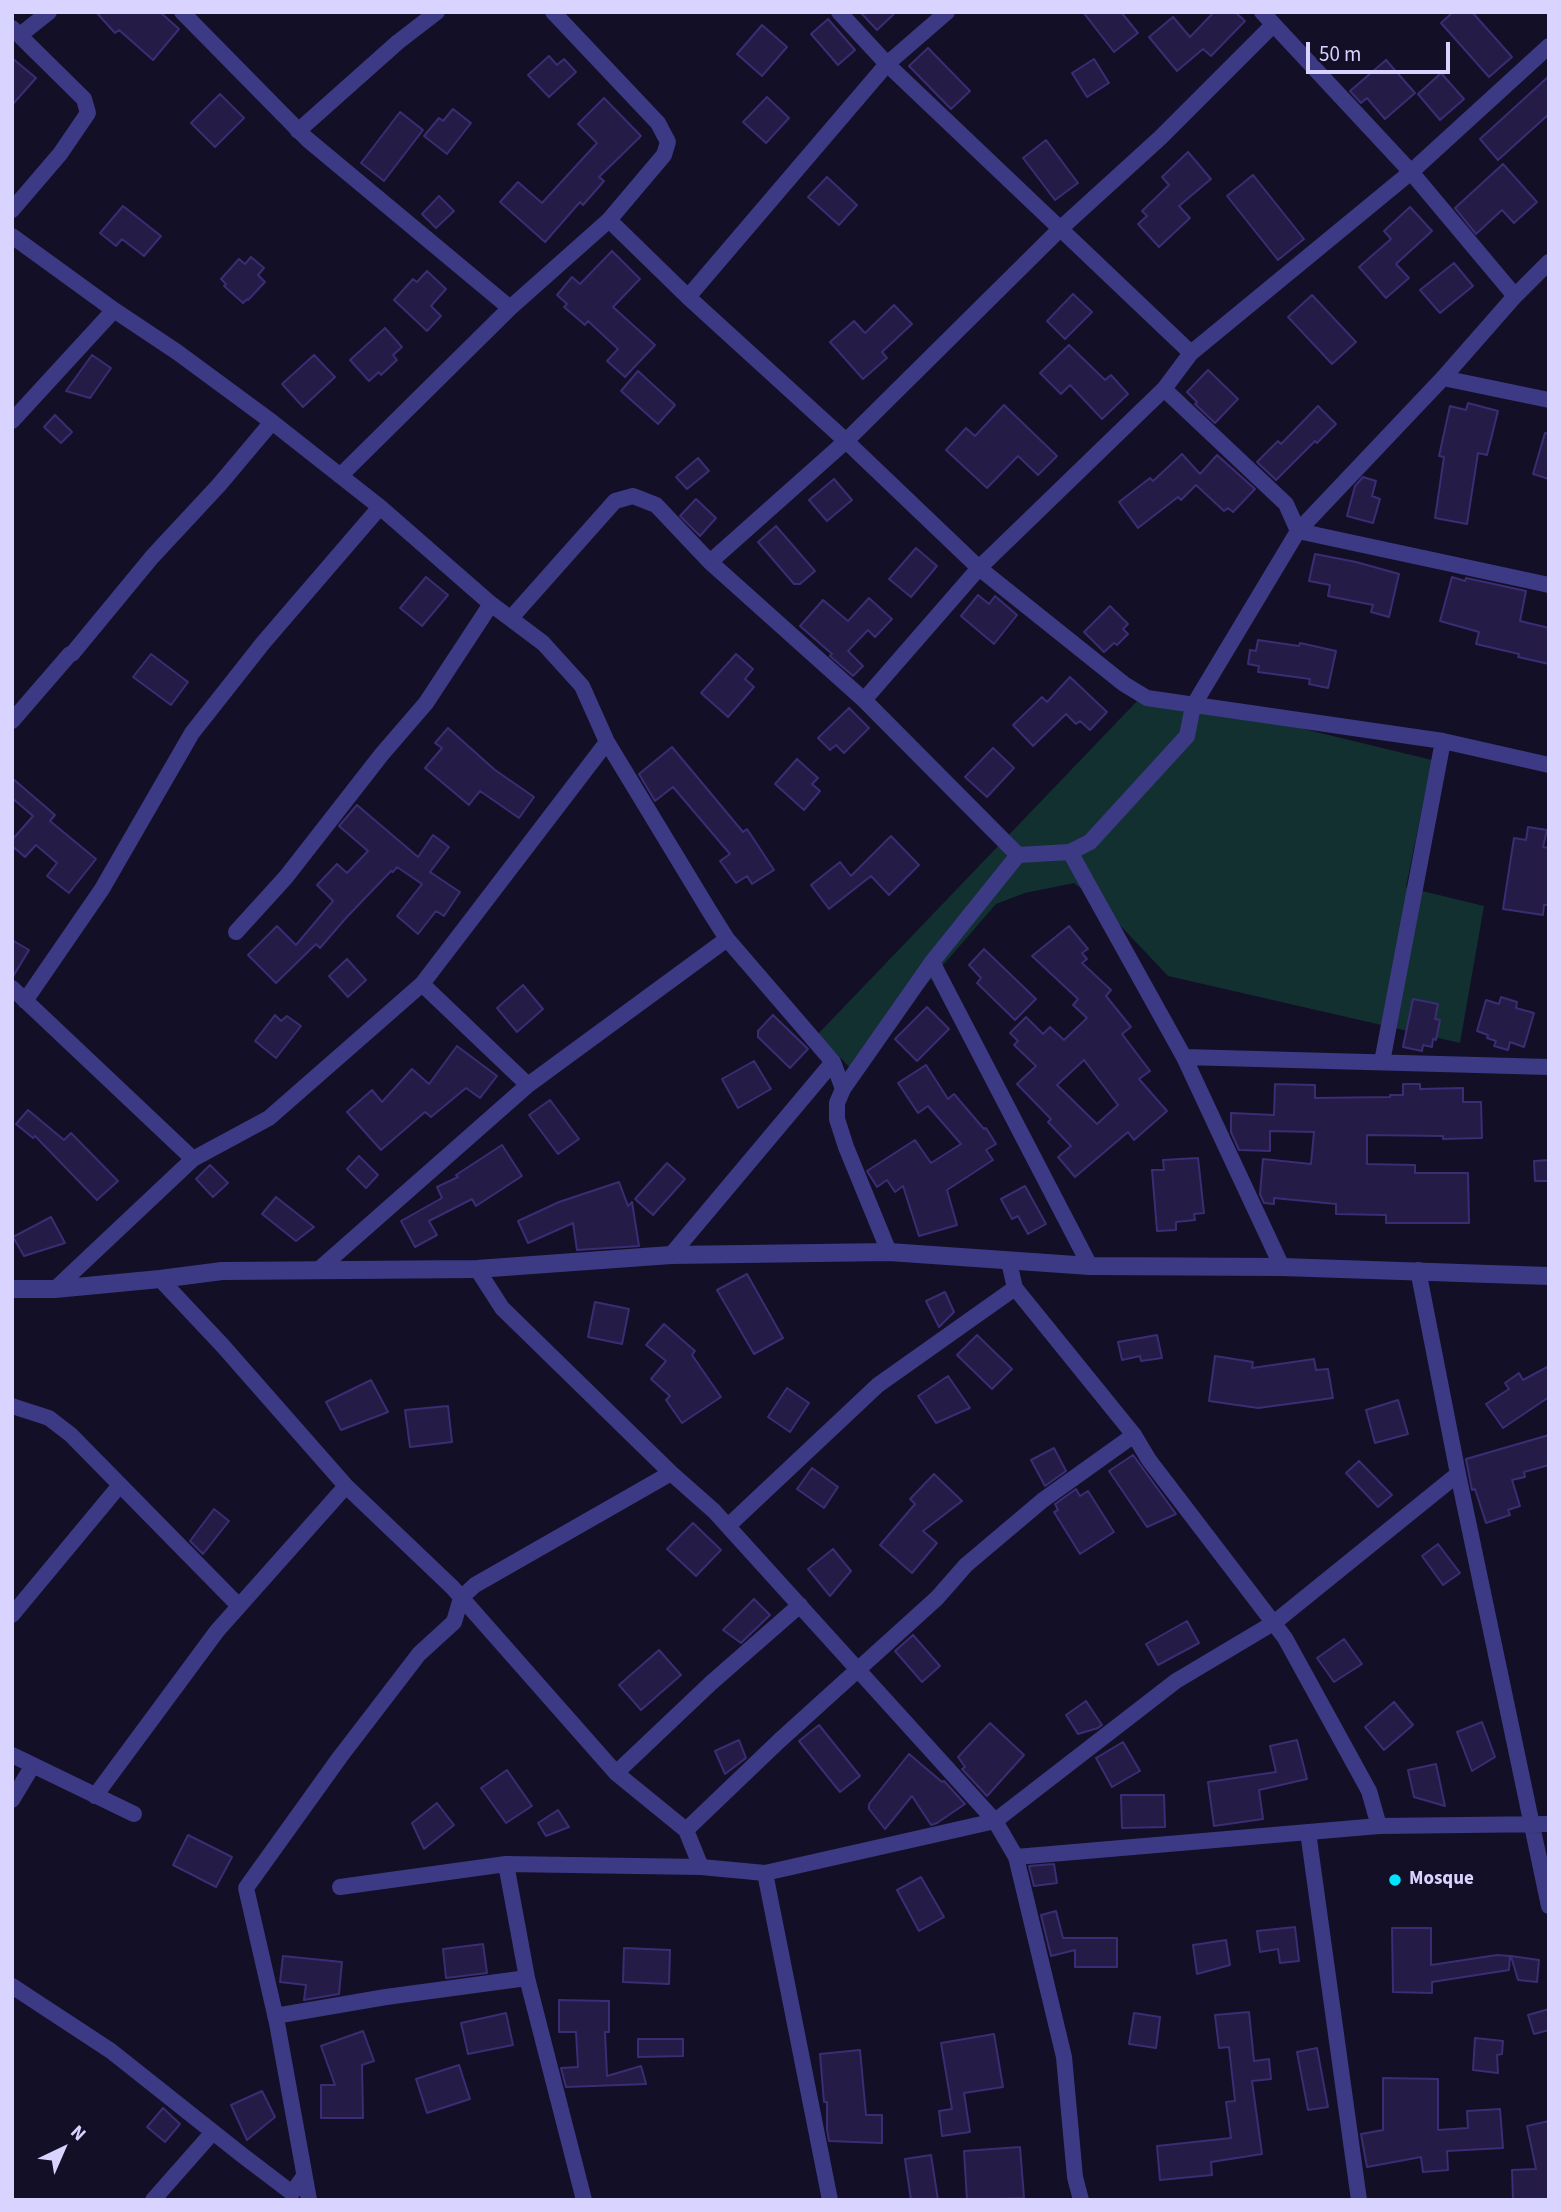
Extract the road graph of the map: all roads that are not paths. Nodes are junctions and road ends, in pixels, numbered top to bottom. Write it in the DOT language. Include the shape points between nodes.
graph roads {
  1 [pos="48,12"];
  2 [pos="182,12"];
  3 [pos="438,12"];
  4 [pos="553,12"];
  5 [pos="839,12"];
  6 [pos="947,12"];
  7 [pos="1262,12"];
  8 [pos="1273,25"];
  9 [pos="16,31"];
  10 [pos="1549,46"];
  11 [pos="887,64"];
  12 [pos="298,131"];
  13 [pos="1411,172"];
  14 [pos="12,210"];
  15 [pos="609,220"];
  16 [pos="1060,229"];
  17 [pos="12,236"];
  18 [pos="1549,262"];
  19 [pos="1515,296"];
  20 [pos="688,297"];
  21 [pos="510,308"];
  22 [pos="114,310"];
  23 [pos="1191,353"];
  24 [pos="1443,378"];
  25 [pos="1164,389"];
  26 [pos="1549,400"];
  27 [pos="12,421"];
  28 [pos="272,422"];
  29 [pos="846,441"];
  30 [pos="340,476"];
  31 [pos="380,507"];
  32 [pos="1298,531"];
  33 [pos="710,562"];
  34 [pos="979,568"];
  35 [pos="1549,585"];
  36 [pos="491,604"];
  37 [pos="511,618"];
  38 [pos="864,700"];
  39 [pos="1193,706"];
  40 [pos="12,721"];
  41 [pos="1443,741"];
  42 [pos="607,742"];
  43 [pos="1549,765"];
  44 [pos="1070,852"];
  45 [pos="1018,855"];
  46 [pos="236,932"];
  47 [pos="727,939"];
  48 [pos="932,962"];
  49 [pos="422,984"];
  50 [pos="12,988"];
  51 [pos="24,1001"];
  52 [pos="1184,1056"];
  53 [pos="832,1062"];
  54 [pos="1382,1062"];
  55 [pos="1549,1066"];
  56 [pos="528,1085"];
  57 [pos="843,1089"];
  58 [pos="192,1159"];
  59 [pos="889,1252"];
  60 [pos="671,1255"];
  61 [pos="1009,1262"];
  62 [pos="1090,1266"];
  63 [pos="1282,1267"];
  64 [pos="477,1269"];
  65 [pos="1418,1270"];
  66 [pos="317,1271"];
  67 [pos="1549,1276"];
  68 [pos="160,1279"];
  69 [pos="1015,1288"];
  70 [pos="12,1289"];
  71 [pos="55,1289"];
  72 [pos="12,1405"];
  73 [pos="1134,1435"];
  74 [pos="671,1473"];
  75 [pos="1458,1474"];
  76 [pos="120,1485"];
  77 [pos="346,1486"];
  78 [pos="728,1526"];
  79 [pos="461,1598"];
  80 [pos="800,1605"];
  81 [pos="239,1606"];
  82 [pos="12,1615"];
  83 [pos="1273,1622"];
  84 [pos="859,1670"];
  85 [pos="12,1755"];
  86 [pos="33,1765"];
  87 [pos="616,1773"];
  88 [pos="95,1796"];
  89 [pos="12,1800"];
  90 [pos="134,1814"];
  91 [pos="995,1821"];
  92 [pos="1532,1824"];
  93 [pos="1549,1824"];
  94 [pos="1379,1826"];
  95 [pos="686,1830"];
  96 [pos="1308,1832"];
  97 [pos="1016,1857"];
  98 [pos="506,1864"];
  99 [pos="701,1867"];
  100 [pos="765,1873"];
  101 [pos="340,1886"];
  102 [pos="1549,1906"];
  103 [pos="527,1978"];
  104 [pos="12,1986"];
  105 [pos="275,2016"];
  106 [pos="213,2132"];
  107 [pos="304,2176"];
  108 [pos="153,2200"];
  109 [pos="309,2200"];
  110 [pos="583,2200"];
  111 [pos="830,2200"];
  112 [pos="1081,2200"];
  113 [pos="1359,2200"];
  1 -- 9 [label="street"];
  2 -- 12 [label="street"];
  3 -- 12 [label="street"];
  4 -- 15 [label="street" via="658,123 668,142 664,155"];
  5 -- 11 [label="street"];
  6 -- 11 [label="street"];
  7 -- 8 [label="street"];
  8 -- 13 [label="street"];
  8 -- 16 [label="street"];
  9 -- 14 [label="street" via="84,99 88,113"];
  10 -- 13 [label="street"];
  11 -- 16 [label="street"];
  11 -- 20 [label="street"];
  12 -- 21 [label="street"];
  13 -- 19 [label="street"];
  13 -- 23 [label="street"];
  15 -- 20 [label="street"];
  15 -- 21 [label="street"];
  16 -- 23 [label="street"];
  16 -- 29 [label="street"];
  17 -- 22 [label="street"];
  18 -- 19 [label="street"];
  19 -- 24 [label="street"];
  20 -- 29 [label="street"];
  21 -- 30 [label="street"];
  22 -- 27 [label="street"];
  22 -- 28 [label="street"];
  23 -- 25 [label="street"];
  24 -- 26 [label="street"];
  24 -- 32 [label="street"];
  25 -- 32 [label="street" via="1286,504"];
  25 -- 34 [label="street"];
  28 -- 30 [label="street"];
  28 -- 40 [label="street"];
  29 -- 33 [label="street"];
  29 -- 34 [label="street"];
  30 -- 31 [label="street"];
  31 -- 36 [label="street"];
  31 -- 51 [label="street" via="192,733 102,890"];
  32 -- 35 [label="street"];
  32 -- 39 [label="street"];
  33 -- 37 [label="street" via="656,505 633,496 615,501"];
  33 -- 38 [label="street"];
  34 -- 38 [label="street"];
  34 -- 39 [label="street" via="1124,684 1147,698"];
  36 -- 37 [label="street"];
  36 -- 46 [label="street" via="426,702 286,877"];
  37 -- 42 [label="street" via="543,643 582,686"];
  38 -- 45 [label="street"];
  39 -- 41 [label="street"];
  39 -- 44 [label="street" via="1187,736 1090,842"];
  41 -- 43 [label="street"];
  41 -- 54 [label="street"];
  42 -- 47 [label="street"];
  42 -- 49 [label="street"];
  44 -- 45 [label="street"];
  44 -- 52 [label="street"];
  45 -- 48 [label="street"];
  47 -- 53 [label="street"];
  47 -- 56 [label="street"];
  48 -- 57 [label="street"];
  48 -- 62 [label="street"];
  49 -- 56 [label="street"];
  49 -- 58 [label="street" via="269,1118"];
  50 -- 51 [label="street"];
  51 -- 58 [label="street"];
  52 -- 54 [label="street"];
  52 -- 63 [label="street"];
  53 -- 57 [label="street"];
  53 -- 60 [label="street"];
  54 -- 55 [label="street"];
  56 -- 66 [label="street"];
  57 -- 59 [label="street" via="837,1119"];
  58 -- 71 [label="street"];
  59 -- 60 [label="street"];
  59 -- 61 [label="street"];
  60 -- 64 [label="street"];
  61 -- 62 [label="street"];
  61 -- 69 [label="street"];
  62 -- 63 [label="street"];
  63 -- 65 [label="street"];
  64 -- 66 [label="street"];
  64 -- 74 [label="street" via="502,1308"];
  65 -- 67 [label="street"];
  65 -- 75 [label="street"];
  66 -- 68 [label="street" via="222,1271"];
  68 -- 71 [label="street"];
  68 -- 77 [label="street"];
  69 -- 73 [label="street"];
  69 -- 78 [label="street" via="878,1385"];
  70 -- 71 [label="street"];
  72 -- 76 [label="street" via="49,1418"];
  73 -- 83 [label="street"];
  73 -- 84 [label="street" via="1043,1500 965,1565 937,1598"];
  74 -- 78 [label="street"];
  74 -- 79 [label="street" via="487,1578"];
  75 -- 83 [label="street"];
  75 -- 92 [label="street"];
  76 -- 81 [label="street"];
  76 -- 82 [label="street"];
  77 -- 79 [label="street"];
  77 -- 81 [label="street"];
  78 -- 80 [label="street"];
  79 -- 87 [label="street"];
  79 -- 105 [label="street" via="454,1622 419,1654 246,1888"];
  80 -- 84 [label="street"];
  80 -- 87 [label="street"];
  81 -- 88 [label="street"];
  83 -- 91 [label="street" via="1176,1681"];
  83 -- 94 [label="street" via="1369,1791"];
  84 -- 91 [label="street"];
  84 -- 95 [label="street"];
  85 -- 86 [label="street"];
  86 -- 88 [label="street"];
  86 -- 89 [label="street"];
  87 -- 95 [label="street"];
  88 -- 90 [label="street"];
  91 -- 97 [label="street"];
  91 -- 100 [label="street"];
  92 -- 93 [label="street"];
  92 -- 94 [label="street"];
  92 -- 102 [label="street"];
  94 -- 96 [label="street"];
  95 -- 99 [label="street"];
  96 -- 97 [label="street"];
  96 -- 113 [label="street"];
  97 -- 112 [label="street" via="1064,2057"];
  98 -- 99 [label="street"];
  98 -- 101 [label="street"];
  98 -- 103 [label="street"];
  99 -- 100 [label="street"];
  100 -- 111 [label="street"];
  103 -- 105 [label="street"];
  103 -- 110 [label="street"];
  104 -- 106 [label="street" via="111,2052"];
  105 -- 107 [label="street"];
  106 -- 107 [label="street" via="292,2193"];
  106 -- 108 [label="street"];
  107 -- 109 [label="street"];
}
